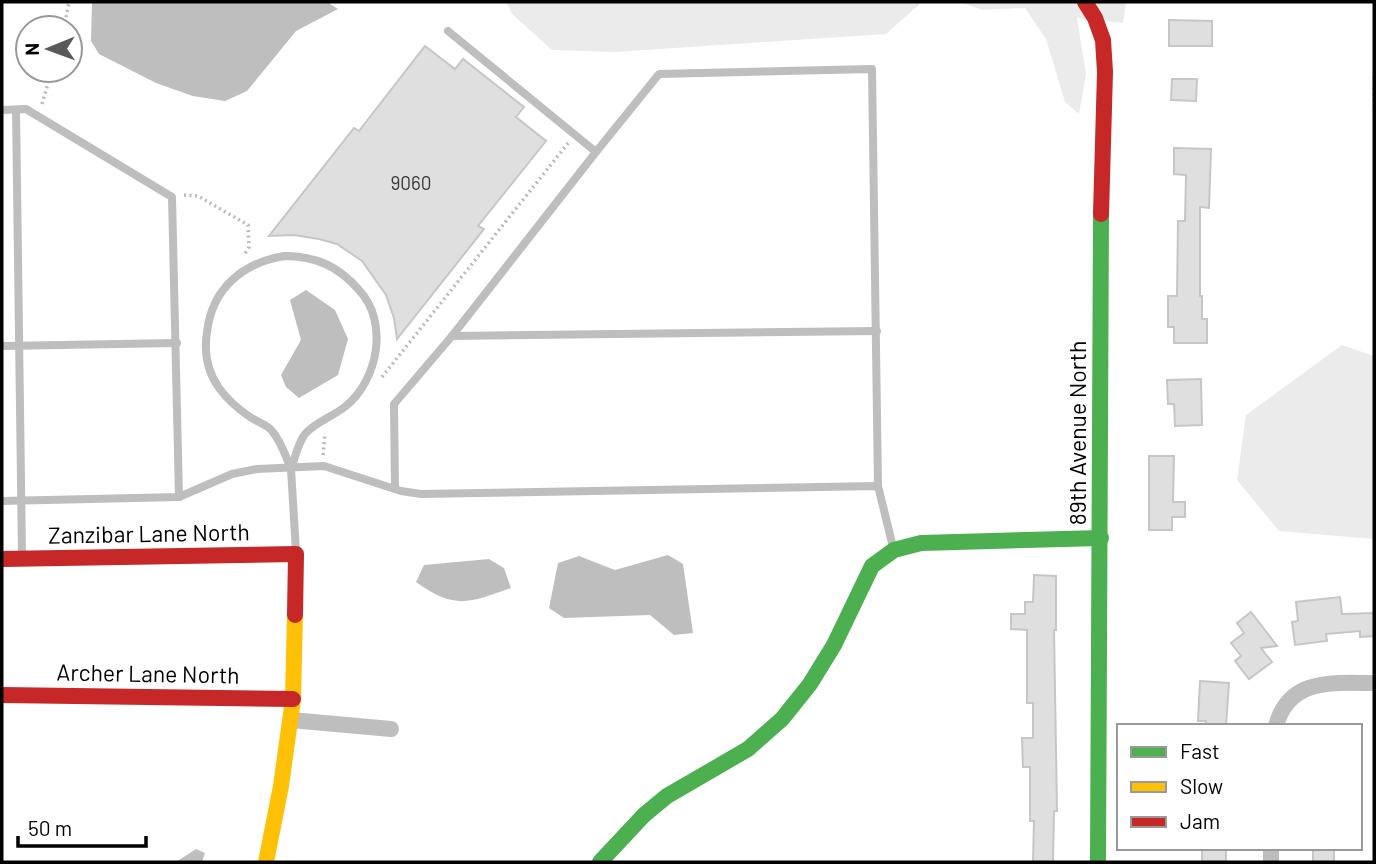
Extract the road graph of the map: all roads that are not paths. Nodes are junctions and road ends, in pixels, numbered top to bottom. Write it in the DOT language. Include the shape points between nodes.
graph roads {
  1 [pos="1091,3"];
  2 [pos="449,31"];
  3 [pos="2,110"];
  4 [pos="16,110"];
  5 [pos="596,152"];
  6 [pos="877,331"];
  7 [pos="452,336"];
  8 [pos="177,343"];
  9 [pos="2,346"];
  10 [pos="19,346"];
  11 [pos="291,469"];
  12 [pos="878,486"];
  13 [pos="395,489"];
  14 [pos="179,497"];
  15 [pos="21,500"];
  16 [pos="2,501"];
  17 [pos="1101,538"];
  18 [pos="894,550"];
  19 [pos="296,554"];
  20 [pos="2,559"];
  21 [pos="22,559"];
  22 [pos="1374,683"];
  23 [pos="2,695"];
  24 [pos="293,699"];
  25 [pos="291,720"];
  26 [pos="1277,724"];
  27 [pos="391,729"];
  28 [pos="265,862"];
  29 [pos="600,862"];
  30 [pos="1098,862"];
  1 -- 17 [label="street, 89th Avenue North" via="1105,72"];
  2 -- 5 [label="lane"];
  3 -- 4 [label="lane"];
  4 -- 8 [label="lane" via="26,109 172,197"];
  4 -- 10 [label="lane"];
  5 -- 6 [label="lane" via="659,74 872,69"];
  5 -- 7 [label="lane"];
  6 -- 7 [label="lane"];
  6 -- 12 [label="lane"];
  7 -- 13 [label="lane" via="394,404"];
  8 -- 10 [label="lane"];
  8 -- 14 [label="lane"];
  9 -- 10 [label="lane"];
  10 -- 15 [label="lane"];
  11 -- 11 [label="lane" via="306,433 345,407 362,388 377,339 363,294 346,276 312,258 284,256 254,264 229,281 208,317 205,343 207,363 217,384 228,400 271,429"];
  11 -- 13 [label="lane" via="324,466"];
  11 -- 14 [label="lane" via="232,474"];
  11 -- 19 [label="lane"];
  12 -- 13 [label="lane" via="421,494"];
  12 -- 18 [label="lane"];
  14 -- 15 [label="lane"];
  15 -- 16 [label="lane"];
  15 -- 21 [label="lane"];
  17 -- 18 [label="street" via="921,543"];
  17 -- 30 [label="street, 89th Avenue North"];
  18 -- 29 [label="street" via="872,566 834,646 782,719 748,749 667,796"];
  19 -- 21 [label="street, Zanzibar Lane North"];
  19 -- 24 [label="street"];
  20 -- 21 [label="street, Zanzibar Lane North"];
  22 -- 26 [label="street" via="1311,686 1286,704"];
  23 -- 24 [label="street, Archer Lane North"];
  24 -- 25 [label="street"];
  25 -- 27 [label="street"];
  25 -- 28 [label="street"];
}
